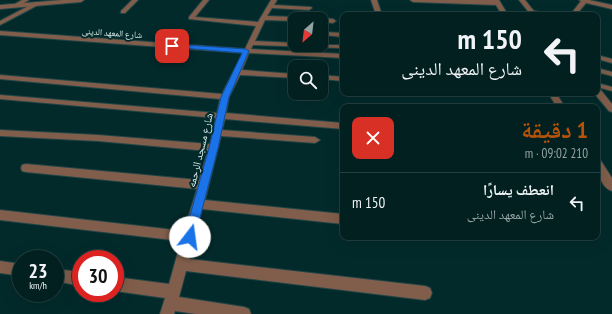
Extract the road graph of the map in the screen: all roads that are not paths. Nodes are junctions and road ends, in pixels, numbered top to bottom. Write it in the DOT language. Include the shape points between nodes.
graph roads {
  1 [pos="26,0"];
  2 [pos="81,0"];
  3 [pos="135,0"];
  4 [pos="206,0"];
  5 [pos="374,0"];
  6 [pos="413,0"];
  7 [pos="522,0"];
  8 [pos="583,0"];
  9 [pos="56,1"];
  10 [pos="497,2"];
  11 [pos="36,3"];
  12 [pos="272,3"];
  13 [pos="15,6"];
  14 [pos="0,7"];
  15 [pos="612,7"];
  16 [pos="309,8"];
  17 [pos="123,12"];
  18 [pos="378,12"];
  19 [pos="503,12"];
  20 [pos="532,12"];
  21 [pos="575,12"];
  22 [pos="288,19"];
  23 [pos="261,21"];
  24 [pos="328,21"];
  25 [pos="333,21"];
  26 [pos="0,23"];
  27 [pos="0,33"];
  28 [pos="328,34"];
  29 [pos="340,35"];
  30 [pos="288,45"];
  31 [pos="328,46"];
  32 [pos="248,47"];
  33 [pos="338,47"];
  34 [pos="340,56"];
  35 [pos="600,58"];
  36 [pos="612,61"];
  37 [pos="600,71"];
  38 [pos="236,72"];
  39 [pos="612,74"];
  40 [pos="288,76"];
  41 [pos="0,77"];
  42 [pos="328,78"];
  43 [pos="340,79"];
  44 [pos="600,85"];
  45 [pos="612,89"];
  46 [pos="600,95"];
  47 [pos="0,97"];
  48 [pos="225,97"];
  49 [pos="610,106"];
  50 [pos="220,116"];
  51 [pos="340,126"];
  52 [pos="0,133"];
  53 [pos="216,133"];
  54 [pos="315,140"];
  55 [pos="214,148"];
  56 [pos="26,168"];
  57 [pos="600,169"];
  58 [pos="204,185"];
  59 [pos="612,187"];
  60 [pos="199,204"];
  61 [pos="0,215"];
  62 [pos="340,219"];
  63 [pos="190,237"];
  64 [pos="182,264"];
  65 [pos="0,267"];
  66 [pos="12,269"];
  67 [pos="124,287"];
  68 [pos="425,293"];
  69 [pos="170,303"];
  70 [pos="244,314"];
  1 -- 13 [label="street"];
  2 -- 9 [label="street"];
  3 -- 17 [label="street"];
  4 -- 23 [label="street" via="191,18"];
  5 -- 18 [label="street"];
  6 -- 10 [label="street"];
  7 -- 20 [label="street"];
  8 -- 15 [label="street"];
  8 -- 21 [label="street"];
  9 -- 11 [label="street"];
  10 -- 19 [label="street"];
  11 -- 13 [label="street"];
  11 -- 26 [label="street"];
  12 -- 16 [label="street"];
  12 -- 23 [label="street, شارع مسجد الرحمه"];
  13 -- 14 [label="street"];
  22 -- 23 [label="street"];
  23 -- 32 [label="street, شارع مسجد الرحمه"];
  24 -- 25 [label="street"];
  27 -- 32 [label="street, شارع المعهد الدينى"];
  28 -- 29 [label="street"];
  30 -- 32 [label="street"];
  31 -- 33 [label="street"];
  32 -- 34 [label="street, شارع المعهد الدينى"];
  32 -- 38 [label="street, شارع مسجد الرحمه"];
  35 -- 36 [label="street"];
  37 -- 39 [label="street"];
  38 -- 40 [label="street"];
  38 -- 48 [label="street, شارع مسجد الرحمه"];
  41 -- 48 [label="street"];
  42 -- 43 [label="street"];
  44 -- 45 [label="street"];
  46 -- 49 [label="street"];
  47 -- 50 [label="street"];
  48 -- 50 [label="street, شارع مسجد الرحمه"];
  50 -- 51 [label="street"];
  50 -- 53 [label="street, شارع مسجد الرحمه"];
  52 -- 55 [label="street"];
  53 -- 54 [label="street"];
  53 -- 55 [label="street, شارع مسجد الرحمه"];
  55 -- 58 [label="street, شارع مسجد الرحمه"];
  56 -- 58 [label="street"];
  57 -- 59 [label="street"];
  58 -- 60 [label="street, شارع مسجد الرحمه"];
  60 -- 62 [label="street"];
  60 -- 63 [label="street, شارع مسجد الرحمه"];
  61 -- 63 [label="street"];
  63 -- 64 [label="street, شارع مسجد الرحمه"];
  64 -- 68 [label="street"];
  64 -- 69 [label="street, شارع مسجد الرحمه"];
  65 -- 66 [label="street"];
  67 -- 69 [label="street"];
  69 -- 70 [label="street"];
}
